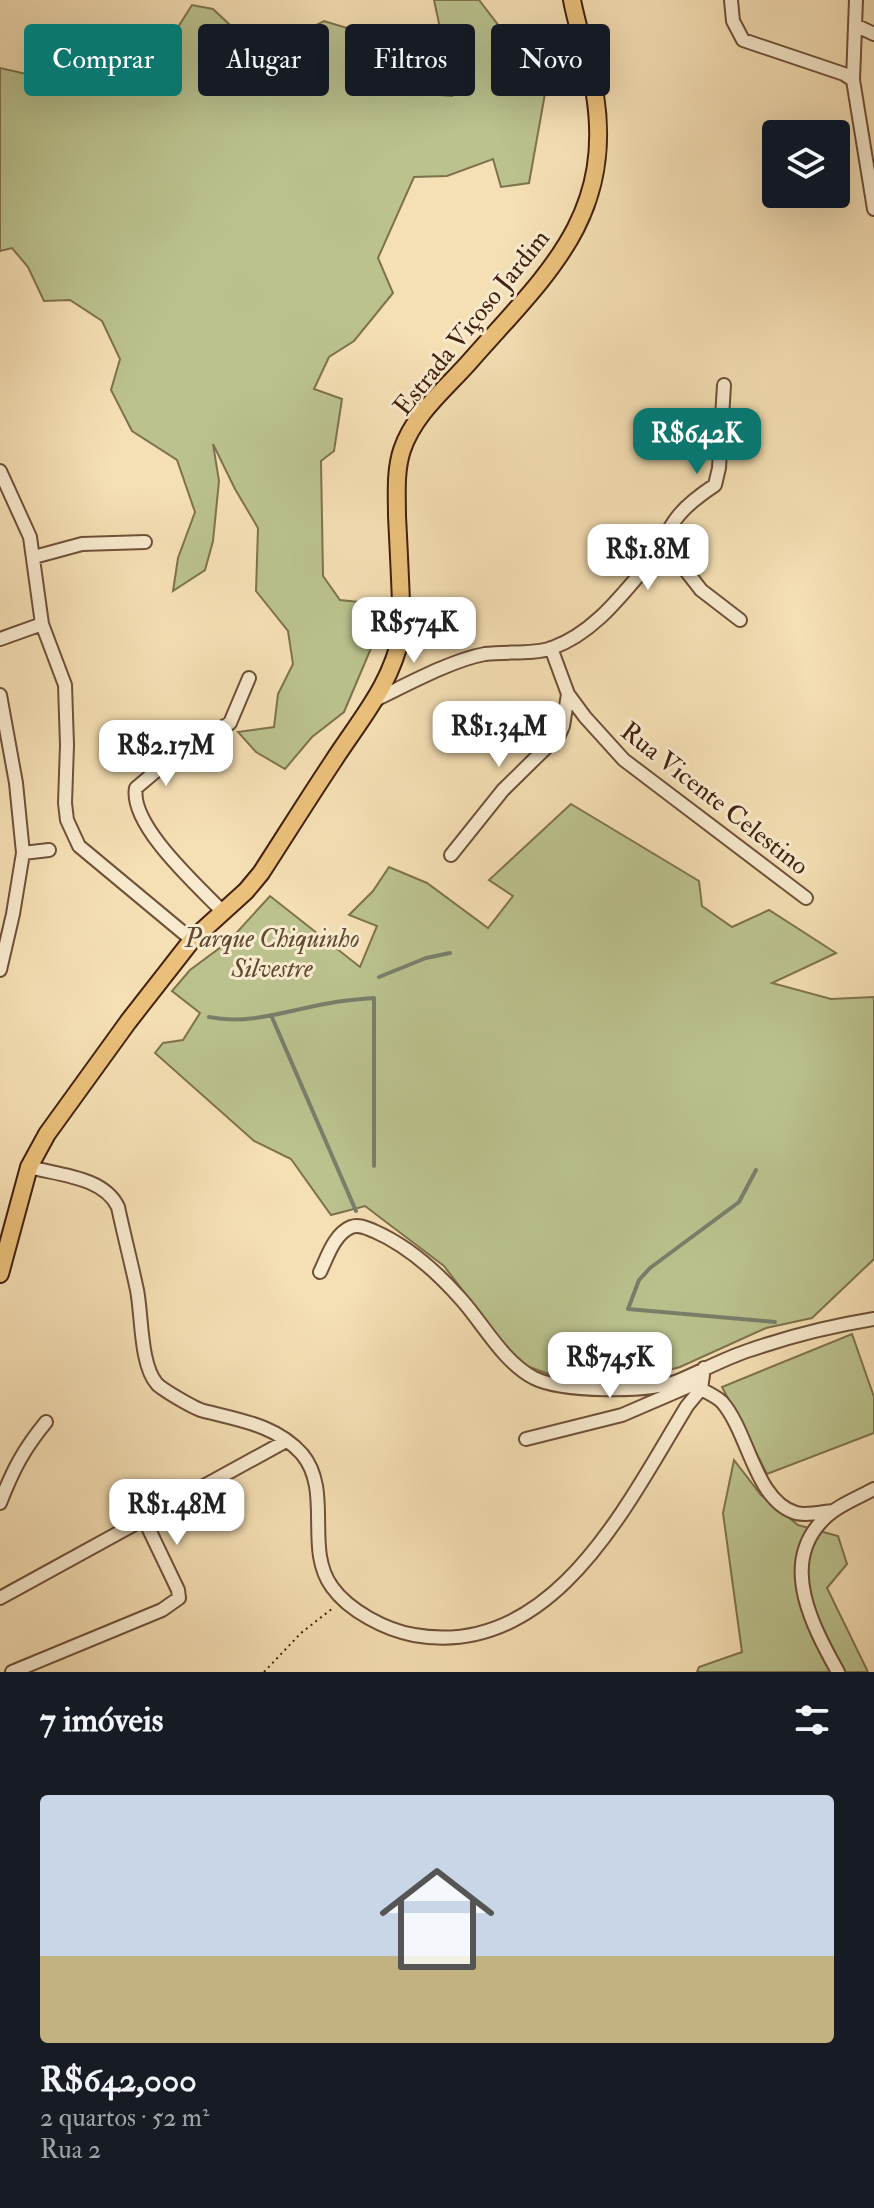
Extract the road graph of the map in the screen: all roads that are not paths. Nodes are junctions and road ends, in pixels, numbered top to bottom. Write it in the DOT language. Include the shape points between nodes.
graph roads {
  1 [pos="572,0"];
  2 [pos="731,0"];
  3 [pos="856,0"];
  4 [pos="855,25"];
  5 [pos="874,34"];
  6 [pos="853,80"];
  7 [pos="861,119"];
  8 [pos="874,124"];
  9 [pos="874,209"];
  10 [pos="724,385"];
  11 [pos="0,471"];
  12 [pos="145,542"];
  13 [pos="656,555"];
  14 [pos="34,557"];
  15 [pos="740,620"];
  16 [pos="42,624"];
  17 [pos="0,639"];
  18 [pos="551,648"];
  19 [pos="249,678"];
  20 [pos="568,694"];
  21 [pos="0,695"];
  22 [pos="377,699"];
  23 [pos="49,850"];
  24 [pos="23,853"];
  25 [pos="451,855"];
  26 [pos="806,898"];
  27 [pos="223,912"];
  28 [pos="192,940"];
  29 [pos="0,970"];
  30 [pos="29,1167"];
  31 [pos="320,1272"];
  32 [pos="0,1274"];
  33 [pos="874,1319"];
  34 [pos="702,1379"];
  35 [pos="46,1422"];
  36 [pos="526,1439"];
  37 [pos="286,1441"];
  38 [pos="874,1489"];
  39 [pos="0,1503"];
  40 [pos="833,1511"];
  41 [pos="144,1519"];
  42 [pos="0,1598"];
  43 [pos="12,1672"];
  44 [pos="838,1672"];
  1 -- 22 [label="main road, Estrada Viçoso Jardim" via="595,95 598,155 592,194 560,254 425,409 402,449 397,499 402,632"];
  2 -- 6 [label="street" via="736,29 749,43"];
  3 -- 4 [label="street"];
  4 -- 5 [label="street"];
  4 -- 6 [label="street"];
  6 -- 7 [label="street"];
  7 -- 8 [label="street"];
  7 -- 9 [label="street"];
  10 -- 13 [label="street" via="715,485 686,505"];
  11 -- 14 [label="street"];
  12 -- 14 [label="street" via="82,544"];
  13 -- 15 [label="street" via="677,559 701,590"];
  13 -- 18 [label="street" via="592,624"];
  14 -- 16 [label="street"];
  16 -- 17 [label="street"];
  16 -- 28 [label="street" via="65,685 65,803 72,834 79,846"];
  18 -- 20 [label="street, Rua Vicente Celestino"];
  18 -- 22 [label="street" via="482,654"];
  19 -- 27 [label="street" via="230,723 174,756 136,788 134,796 155,837"];
  20 -- 25 [label="street" via="559,735 503,790"];
  20 -- 26 [label="street, Rua Vicente Celestino" via="624,760"];
  21 -- 24 [label="street"];
  22 -- 27 [label="main road, Estrada Viçoso Jardim" via="261,873"];
  23 -- 24 [label="street"];
  24 -- 29 [label="street"];
  27 -- 28 [label="main road, Estrada Viçoso Jardim"];
  28 -- 30 [label="main road, Estrada Viçoso Jardim" via="66,1106"];
  30 -- 32 [label="main road, Estrada Viçoso Jardim"];
  30 -- 37 [label="street" via="98,1185 113,1197 137,1292 144,1352 156,1384 201,1411 242,1419"];
  31 -- 34 [label="street" via="343,1233 362,1226 392,1239 436,1274 506,1355 533,1377 596,1389"];
  33 -- 34 [label="street" via="804,1332"];
  34 -- 36 [label="street" via="622,1415"];
  34 -- 37 [label="street" via="598,1547 572,1577 529,1610 484,1632 440,1639 402,1633 343,1600 330,1585 323,1568 311,1465"];
  34 -- 40 [label="street" via="731,1415 765,1486 784,1508 800,1514"];
  35 -- 39 [label="street" via="24,1449"];
  37 -- 41 [label="street"];
  38 -- 40 [label="street"];
  40 -- 44 [label="street" via="809,1538 800,1573 812,1617"];
  41 -- 42 [label="street"];
  41 -- 43 [label="street" via="179,1598 162,1610"];
}
